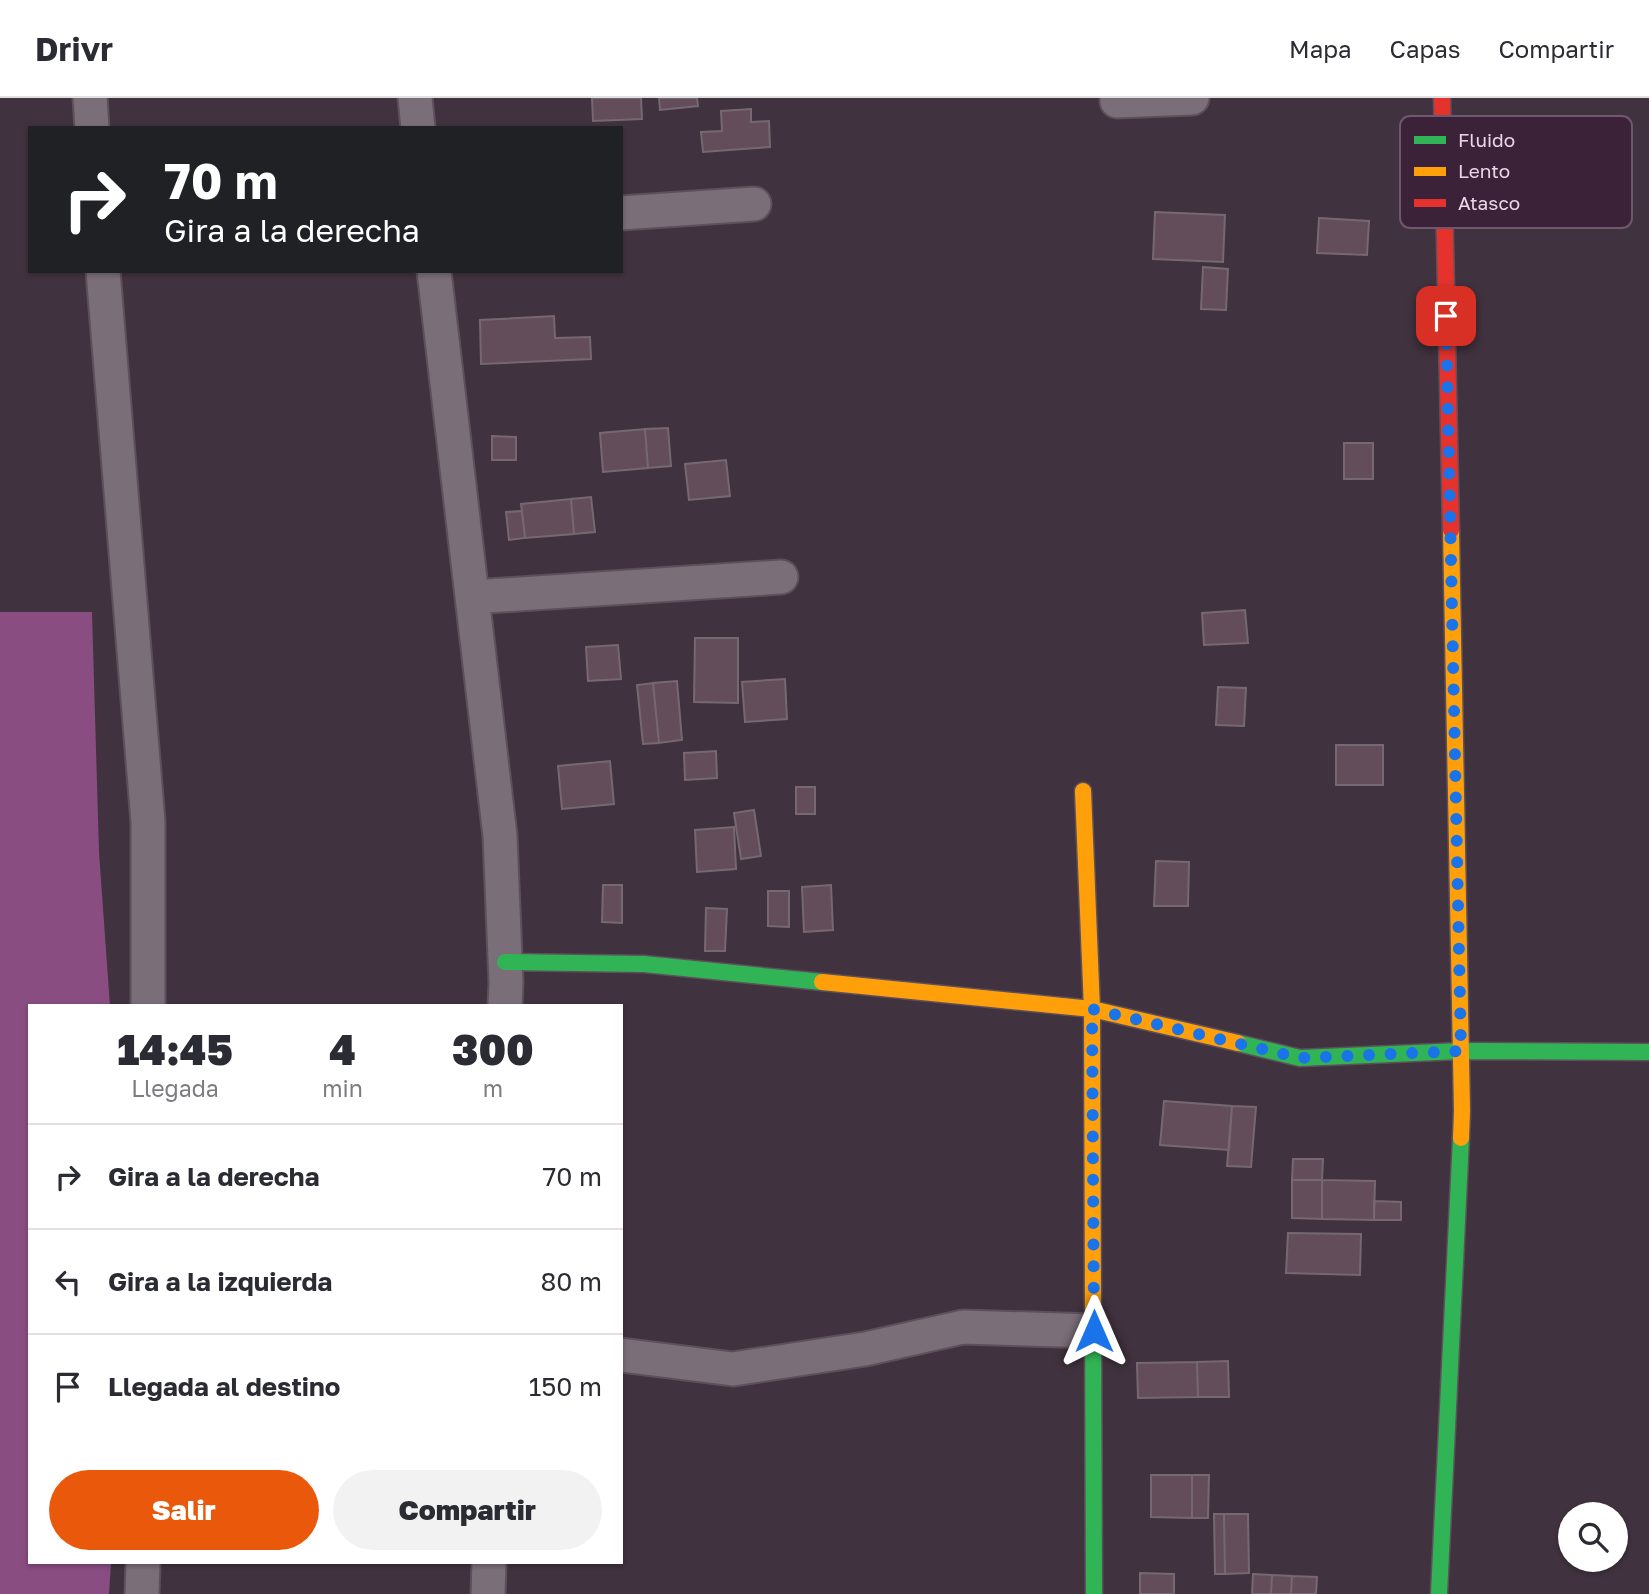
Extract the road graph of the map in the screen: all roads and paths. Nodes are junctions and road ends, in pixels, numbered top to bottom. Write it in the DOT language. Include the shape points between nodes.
graph roads {
  1 [pos="90,98"];
  2 [pos="415,98"];
  3 [pos="1192,98"];
  4 [pos="1442,98"];
  5 [pos="1117,101"];
  6 [pos="1442,116"];
  7 [pos="92,126"];
  8 [pos="418,126"];
  9 [pos="754,204"];
  10 [pos="623,213"];
  11 [pos="1445,228"];
  12 [pos="103,273"];
  13 [pos="434,273"];
  14 [pos="781,577"];
  15 [pos="472,597"];
  16 [pos="1083,791"];
  17 [pos="505,962"];
  18 [pos="148,1004"];
  19 [pos="505,1004"];
  20 [pos="1092,1009"];
  21 [pos="1461,1051"];
  22 [pos="1649,1052"];
  23 [pos="1094,1331"];
  24 [pos="623,1355"];
  25 [pos="143,1564"];
  26 [pos="489,1564"];
  27 [pos="142,1594"];
  28 [pos="488,1594"];
  29 [pos="1094,1594"];
  30 [pos="1439,1594"];
  1 -- 7 [label="street"];
  2 -- 8 [label="street"];
  3 -- 5 [label="street"];
  4 -- 6 [label="street"];
  9 -- 10 [label="street"];
  11 -- 21 [label="street"];
  12 -- 18 [label="street" via="148,822"];
  13 -- 15 [label="street"];
  14 -- 15 [label="street"];
  15 -- 17 [label="street" via="500,836"];
  16 -- 20 [label="street"];
  17 -- 19 [label="street"];
  17 -- 20 [label="street" via="644,964"];
  20 -- 21 [label="street" via="1300,1058"];
  20 -- 23 [label="street"];
  21 -- 22 [label="street"];
  21 -- 30 [label="street"];
  23 -- 24 [label="street" via="963,1327 865,1349 733,1369"];
  23 -- 29 [label="street"];
  25 -- 27 [label="street"];
  26 -- 28 [label="street"];
}
